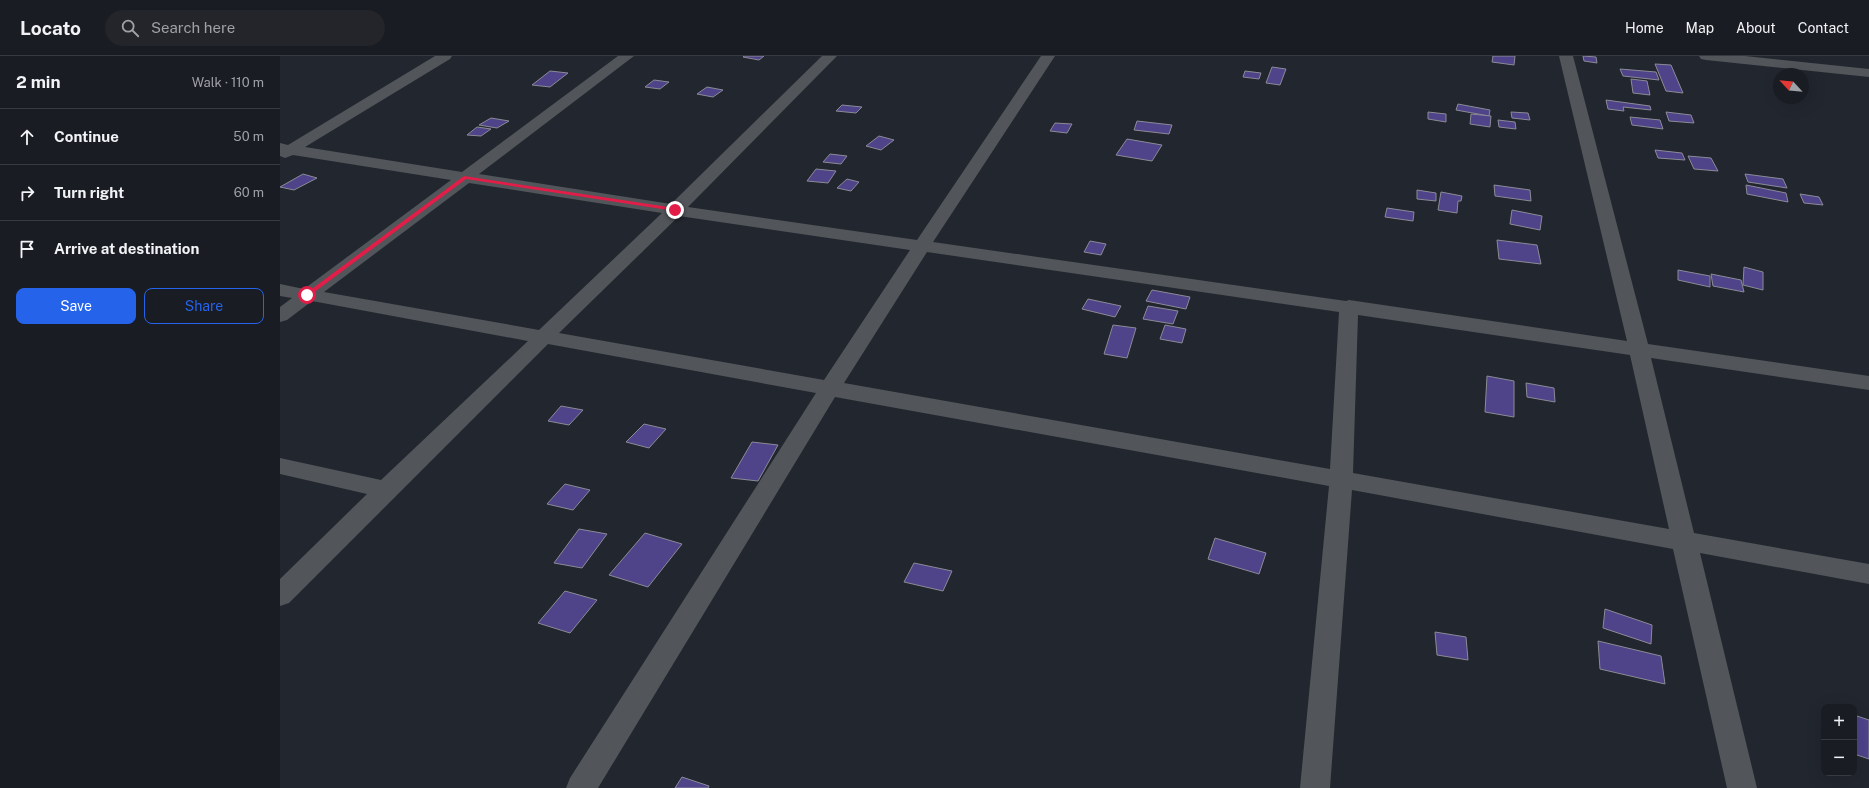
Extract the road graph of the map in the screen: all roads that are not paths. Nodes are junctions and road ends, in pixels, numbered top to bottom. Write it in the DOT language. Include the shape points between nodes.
graph roads {
  1 [pos="445,56"];
  2 [pos="627,56"];
  3 [pos="830,56"];
  4 [pos="1048,56"];
  5 [pos="1566,56"];
  6 [pos="1706,56"];
  7 [pos="1869,73"];
  8 [pos="284,151"];
  9 [pos="465,177"];
  10 [pos="675,210"];
  11 [pos="922,245"];
  12 [pos="280,290"];
  13 [pos="307,295"];
  14 [pos="1349,306"];
  15 [pos="280,316"];
  16 [pos="543,337"];
  17 [pos="1639,349"];
  18 [pos="1869,383"];
  19 [pos="830,388"];
  20 [pos="280,466"];
  21 [pos="1341,480"];
  22 [pos="386,490"];
  23 [pos="1684,540"];
  24 [pos="1869,574"];
  25 [pos="280,595"];
  26 [pos="581,788"];
  27 [pos="1315,788"];
  28 [pos="1742,788"];
  1 -- 8 [label="street"];
  2 -- 9 [label="street"];
  3 -- 10 [label="street"];
  4 -- 11 [label="street"];
  5 -- 17 [label="street"];
  6 -- 7 [label="street"];
  8 -- 9 [label="street"];
  9 -- 10 [label="street"];
  9 -- 13 [label="street"];
  10 -- 11 [label="street"];
  10 -- 16 [label="street"];
  11 -- 14 [label="street"];
  11 -- 19 [label="street"];
  12 -- 13 [label="street"];
  13 -- 15 [label="street"];
  13 -- 16 [label="street"];
  14 -- 17 [label="street"];
  14 -- 21 [label="street"];
  16 -- 19 [label="street"];
  16 -- 22 [label="street"];
  17 -- 18 [label="street"];
  17 -- 23 [label="street"];
  19 -- 21 [label="street"];
  19 -- 26 [label="street"];
  20 -- 22 [label="street"];
  21 -- 23 [label="street"];
  21 -- 27 [label="street"];
  22 -- 25 [label="street"];
  23 -- 24 [label="street"];
  23 -- 28 [label="street"];
}
